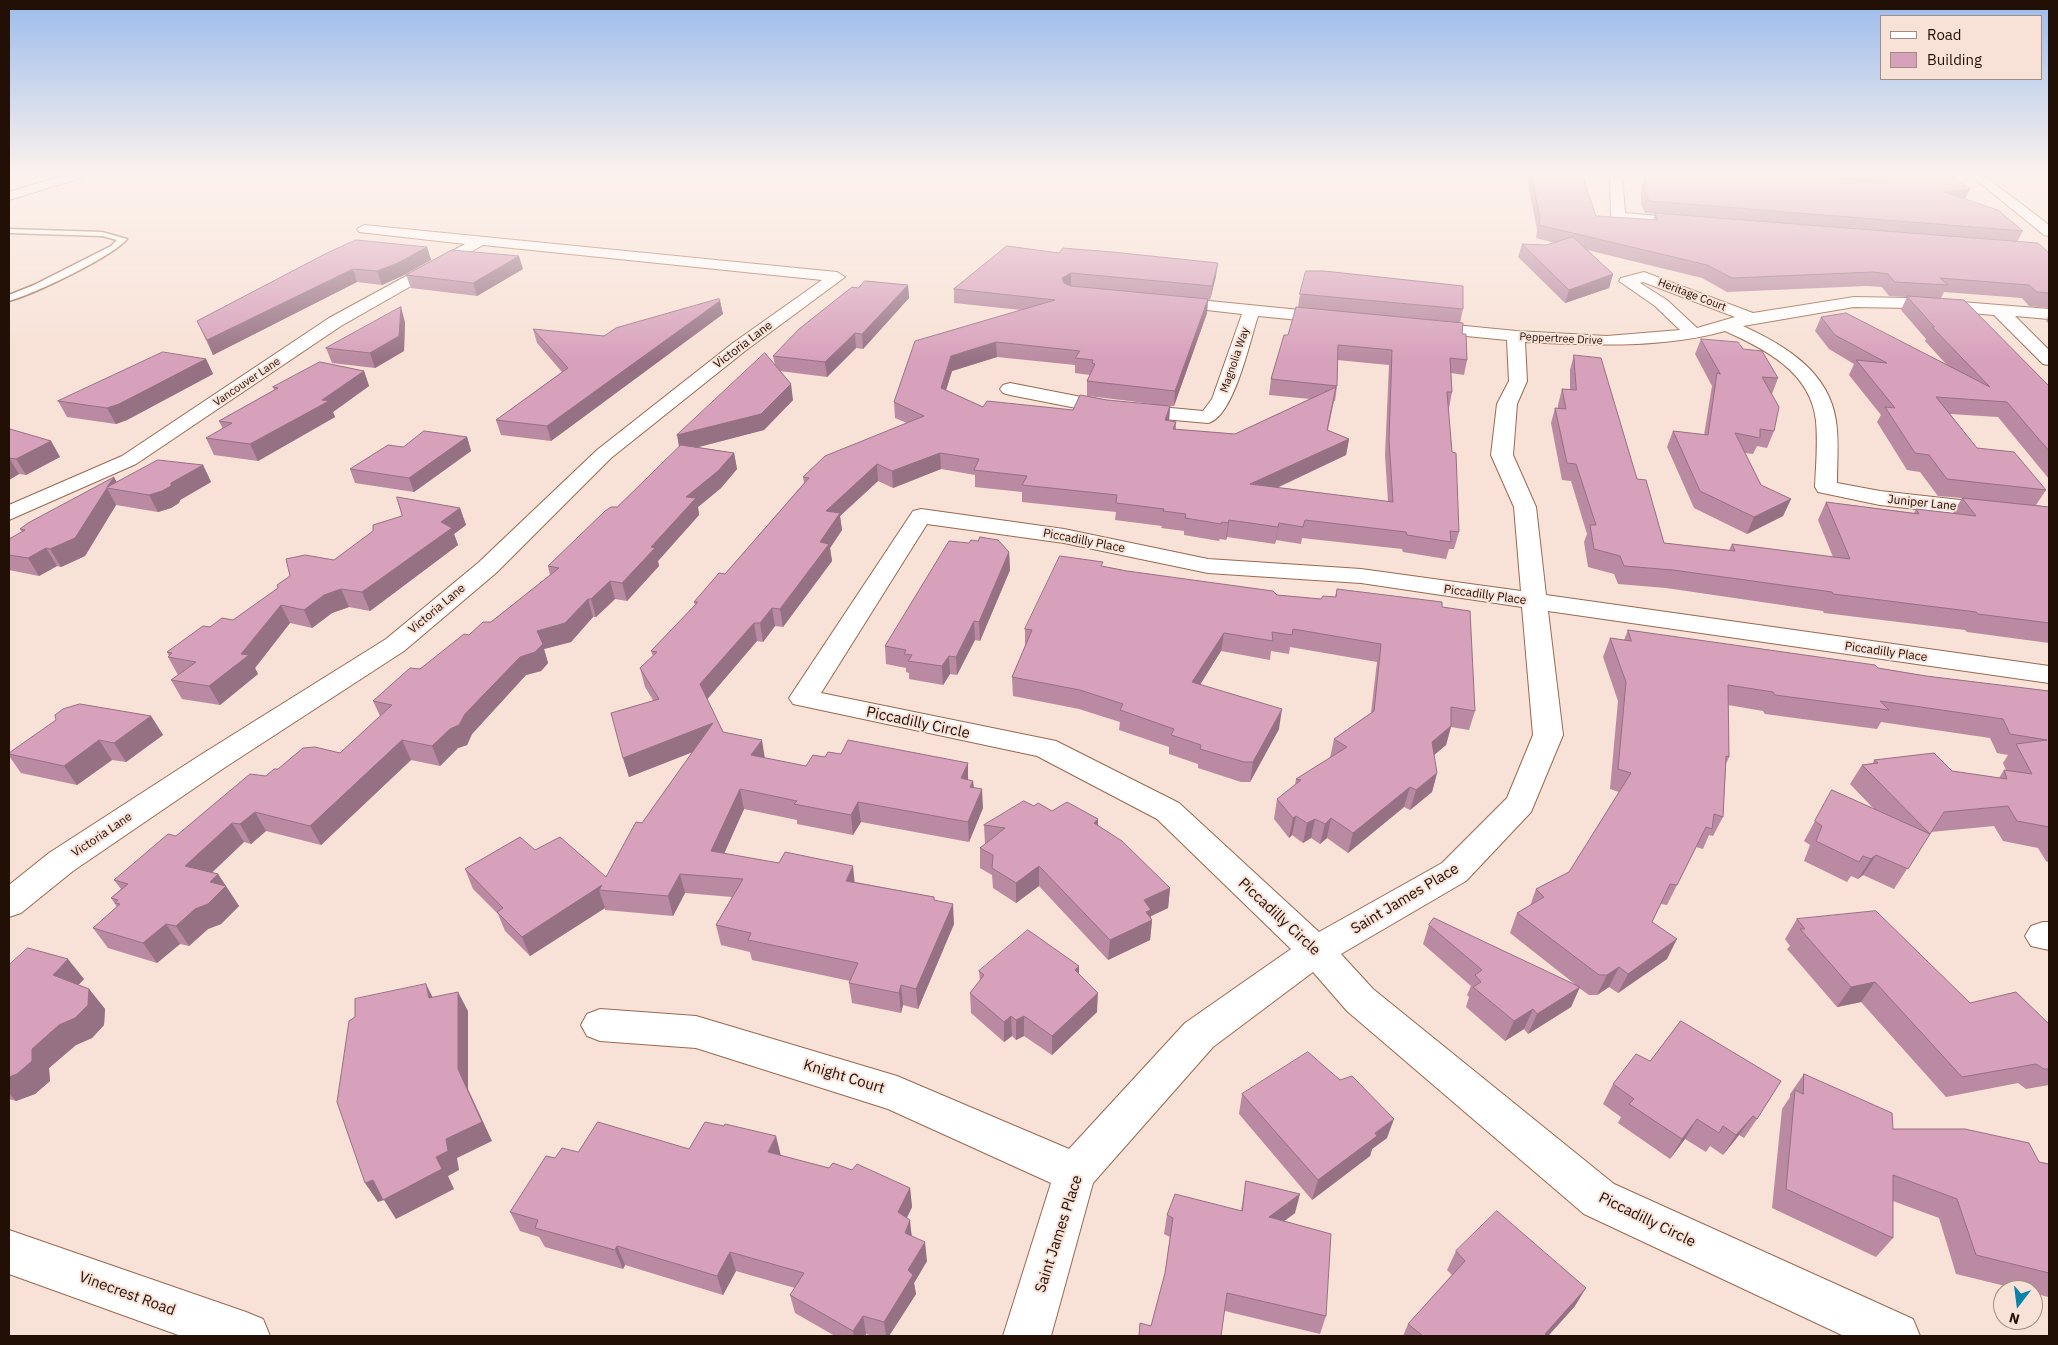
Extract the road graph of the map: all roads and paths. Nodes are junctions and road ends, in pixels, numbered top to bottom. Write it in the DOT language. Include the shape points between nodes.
graph roads {
  1 [pos="114,237"];
  2 [pos="439,237"];
  3 [pos="480,241"];
  4 [pos="9,298"];
  5 [pos="1156,301"];
  6 [pos="1998,309"];
  7 [pos="1252,310"];
  8 [pos="2049,314"];
  9 [pos="1752,318"];
  10 [pos="1350,320"];
  11 [pos="1728,325"];
  12 [pos="1408,326"];
  13 [pos="1694,334"];
  14 [pos="1516,336"];
  15 [pos="2049,360"];
  16 [pos="1010,389"];
  17 [pos="9,513"];
  18 [pos="920,516"];
  19 [pos="2049,517"];
  20 [pos="1536,602"];
  21 [pos="2049,675"];
  22 [pos="9,904"];
  23 [pos="1316,952"];
  24 [pos="600,1026"];
  25 [pos="1075,1173"];
  26 [pos="9,1252"];
  27 [pos="231,1334"];
  28 [pos="1027,1336"];
  29 [pos="1896,1336"];
  1 -- 4 [label="lane" via="123,239 114,248"];
  2 -- 3 [label="street"];
  3 -- 17 [label="street, Vancouver Lane" via="335,322 129,460"];
  3 -- 22 [label="street, Victoria Lane" via="837,277 739,347 604,454 487,568 395,645 77,852"];
  5 -- 7 [label="street"];
  6 -- 8 [label="street, Peppertree Drive"];
  6 -- 9 [label="street, Peppertree Drive" via="1854,302"];
  6 -- 15 [label="street"];
  7 -- 10 [label="street"];
  7 -- 16 [label="street, Magnolia Way" via="1221,400 1208,417 1107,408"];
  9 -- 11 [label="street, Peppertree Drive"];
  9 -- 13 [label="street, Heritage Court" via="1644,277 1627,281 1661,303"];
  11 -- 13 [label="street, Peppertree Drive"];
  11 -- 19 [label="street, Juniper Lane" via="1786,355 1813,383 1825,414 1826,487 1880,498"];
  12 -- 14 [label="street, Peppertree Drive"];
  13 -- 14 [label="street, Peppertree Drive" via="1607,342"];
  14 -- 20 [label="street, Saint James Place" via="1518,381 1507,404 1502,455 1525,507"];
  18 -- 20 [label="street, Piccadilly Place" via="1064,536 1208,566 1361,576"];
  18 -- 23 [label="street, Piccadilly Circle" via="803,698 1045,748 1168,811"];
  20 -- 21 [label="street, Piccadilly Place"];
  20 -- 23 [label="street, Saint James Place" via="1548,734 1520,804 1454,872"];
  23 -- 25 [label="street, Saint James Place" via="1199,1035"];
  23 -- 29 [label="street, Piccadilly Circle" via="1360,1000 1599,1199"];
  24 -- 25 [label="street, Knight Court" via="696,1032 897,1094"];
  25 -- 28 [label="street, Saint James Place"];
  26 -- 27 [label="street, Vinecrest Road"];
}
